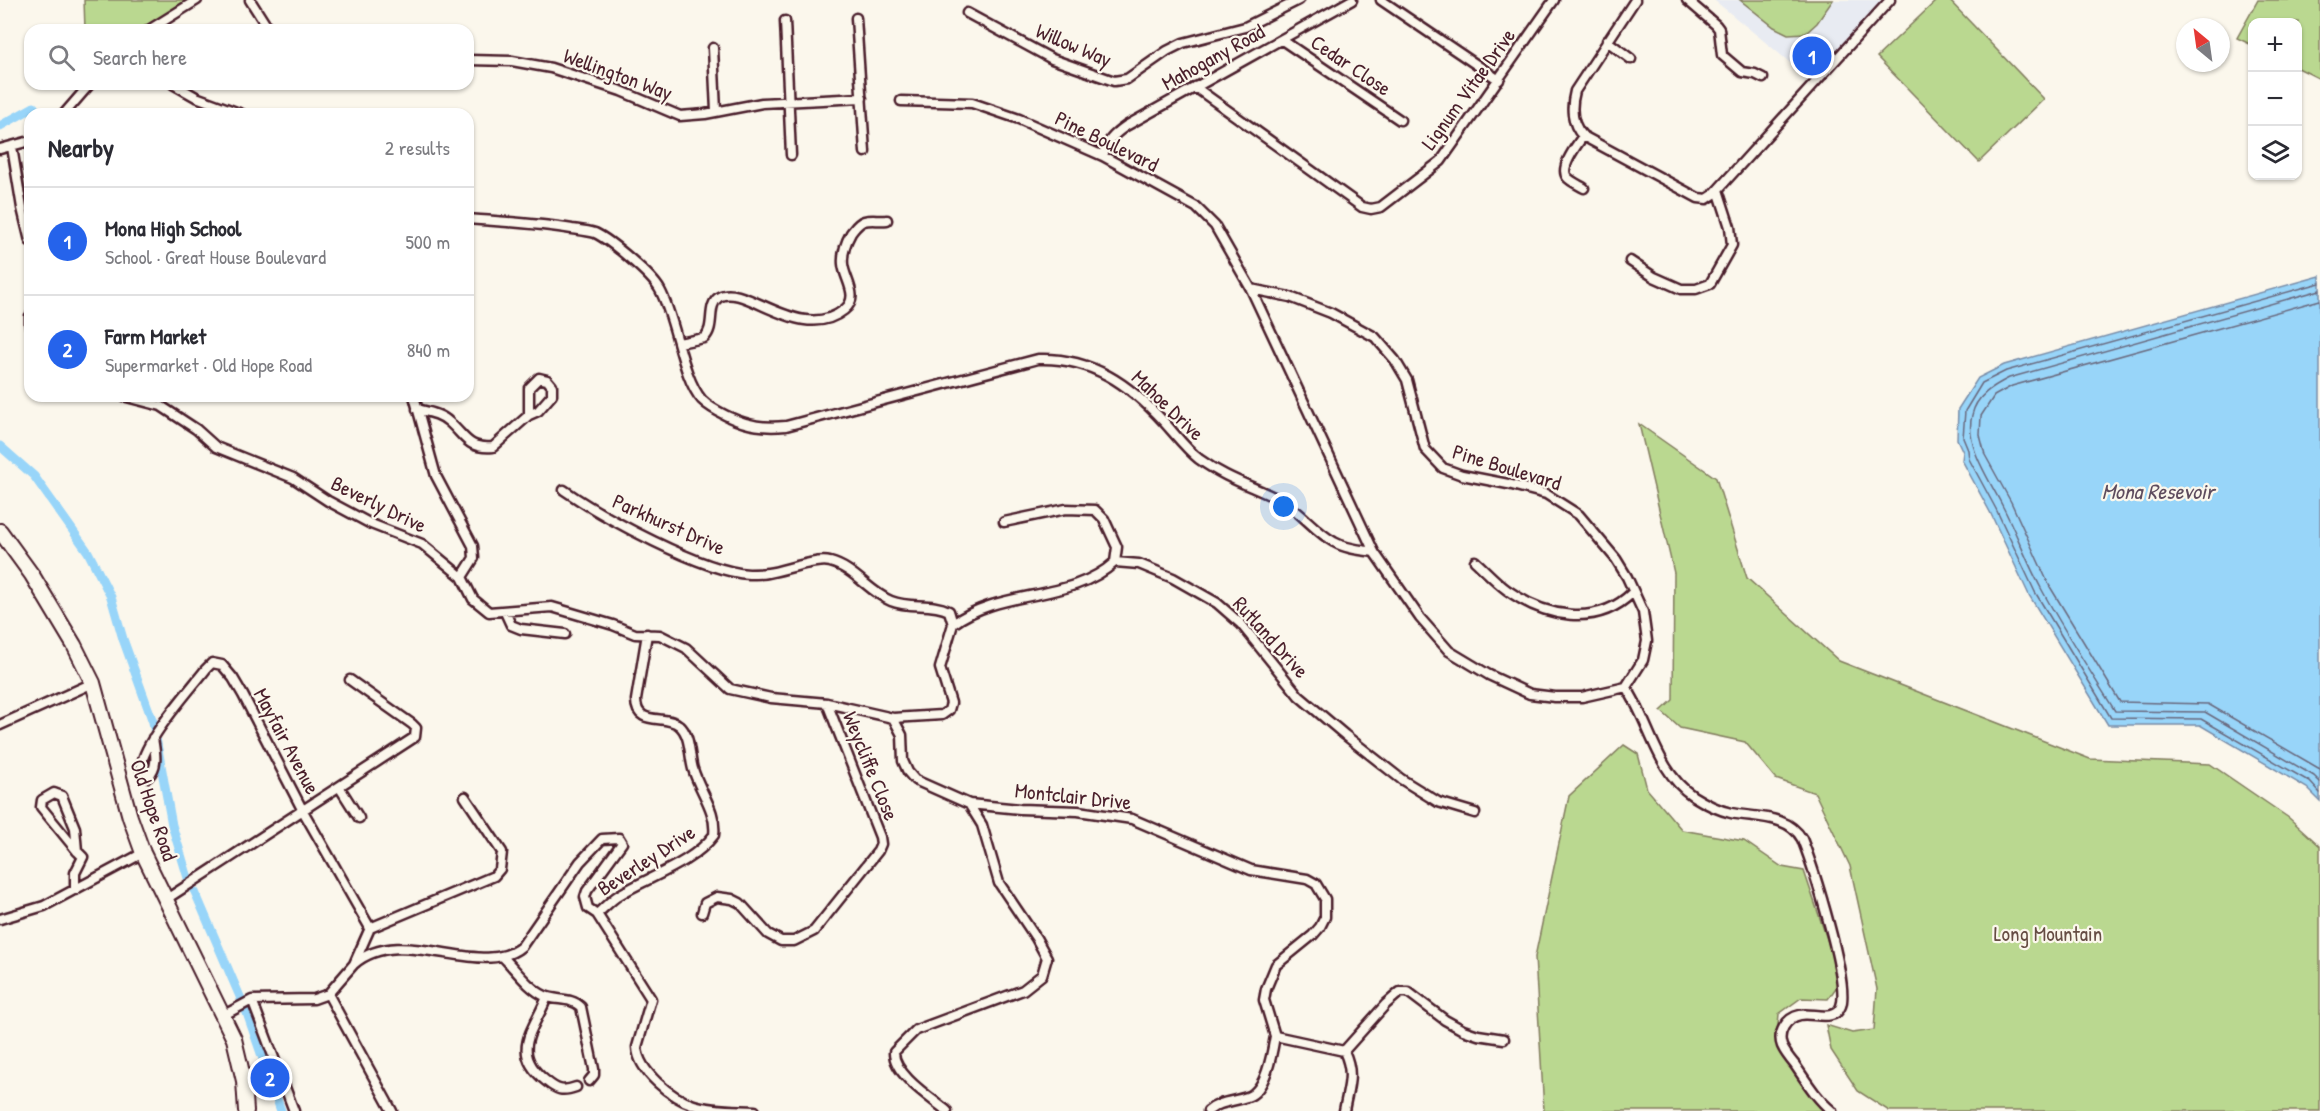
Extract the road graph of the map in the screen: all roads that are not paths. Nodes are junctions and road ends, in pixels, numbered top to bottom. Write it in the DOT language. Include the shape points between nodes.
graph roads {
  1 [pos="197,0"];
  2 [pos="249,0"];
  3 [pos="1299,0"];
  4 [pos="1352,0"];
  5 [pos="1381,0"];
  6 [pos="1554,0"];
  7 [pos="1635,0"];
  8 [pos="1687,0"];
  9 [pos="1890,0"];
  10 [pos="967,14"];
  11 [pos="856,18"];
  12 [pos="784,21"];
  13 [pos="159,24"];
  14 [pos="265,24"];
  15 [pos="1282,40"];
  16 [pos="1607,41"];
  17 [pos="713,48"];
  18 [pos="1631,59"];
  19 [pos="474,60"];
  20 [pos="1763,78"];
  21 [pos="1499,80"];
  22 [pos="1195,87"];
  23 [pos="85,90"];
  24 [pos="183,90"];
  25 [pos="862,98"];
  26 [pos="901,101"];
  27 [pos="789,102"];
  28 [pos="69,108"];
  29 [pos="225,108"];
  30 [pos="716,111"];
  31 [pos="1400,120"];
  32 [pos="1583,136"];
  33 [pos="24,143"];
  34 [pos="12,147"];
  35 [pos="0,150"];
  36 [pos="865,152"];
  37 [pos="791,155"];
  38 [pos="1103,156"];
  39 [pos="1584,188"];
  40 [pos="1718,190"];
  41 [pos="24,216"];
  42 [pos="474,219"];
  43 [pos="887,220"];
  44 [pos="1630,261"];
  45 [pos="1251,289"];
  46 [pos="679,343"];
  47 [pos="146,402"];
  48 [pos="415,402"];
  49 [pos="417,409"];
  50 [pos="529,415"];
  51 [pos="564,490"];
  52 [pos="1005,522"];
  53 [pos="0,531"];
  54 [pos="1374,552"];
  55 [pos="1475,561"];
  56 [pos="1115,562"];
  57 [pos="462,577"];
  58 [pos="1632,593"];
  59 [pos="505,612"];
  60 [pos="953,624"];
  61 [pos="565,634"];
  62 [pos="647,634"];
  63 [pos="350,680"];
  64 [pos="93,683"];
  65 [pos="1626,687"];
  66 [pos="827,703"];
  67 [pos="893,718"];
  68 [pos="0,725"];
  69 [pos="153,738"];
  70 [pos="340,788"];
  71 [pos="465,797"];
  72 [pos="969,804"];
  73 [pos="303,811"];
  74 [pos="1475,813"];
  75 [pos="359,818"];
  76 [pos="77,851"];
  77 [pos="143,853"];
  78 [pos="75,890"];
  79 [pos="165,900"];
  80 [pos="702,913"];
  81 [pos="597,914"];
  82 [pos="0,919"];
  83 [pos="370,928"];
  84 [pos="503,957"];
  85 [pos="354,964"];
  86 [pos="328,994"];
  87 [pos="547,997"];
  88 [pos="250,1001"];
  89 [pos="229,1012"];
  90 [pos="1275,1036"];
  91 [pos="1504,1039"];
  92 [pos="1344,1051"];
  93 [pos="589,1081"];
  94 [pos="576,1088"];
  95 [pos="246,1111"];
  96 [pos="294,1111"];
  97 [pos="392,1111"];
  98 [pos="728,1111"];
  99 [pos="755,1111"];
  100 [pos="947,1111"];
  101 [pos="1208,1111"];
  102 [pos="1344,1111"];
  103 [pos="1832,1111"];
  1 -- 13 [label="street"];
  2 -- 14 [label="street"];
  3 -- 10 [label="street, Willow Way" via="1245,27 1183,43 1127,79 1114,81 1052,59"];
  4 -- 15 [label="street, Mahogany Road"];
  5 -- 21 [label="street"];
  6 -- 21 [label="street, Lignum Vitae Drive"];
  7 -- 16 [label="street"];
  8 -- 20 [label="street" via="1716,25 1722,55 1742,72"];
  9 -- 40 [label="street"];
  11 -- 25 [label="street"];
  12 -- 27 [label="street"];
  15 -- 22 [label="street, Mahogany Road"];
  15 -- 31 [label="street, Cedar Close"];
  16 -- 18 [label="street"];
  16 -- 32 [label="street" via="1575,91 1575,125"];
  17 -- 30 [label="street"];
  19 -- 30 [label="street, Wellington Way" via="551,68 680,116"];
  21 -- 22 [label="street, Lignum Vitae Drive" via="1441,161 1381,207 1371,209 1362,207"];
  22 -- 38 [label="street, Mahogany Road" via="1113,135"];
  23 -- 28 [label="street"];
  24 -- 29 [label="street"];
  25 -- 27 [label="street, Wellington Way"];
  25 -- 36 [label="street"];
  26 -- 38 [label="street, Pine Boulevard" via="972,103"];
  27 -- 30 [label="street, Wellington Way"];
  27 -- 37 [label="street"];
  32 -- 39 [label="street" via="1570,154 1564,172"];
  32 -- 40 [label="street" via="1698,198 1707,199"];
  33 -- 34 [label="street"];
  34 -- 35 [label="street"];
  34 -- 41 [label="street"];
  38 -- 45 [label="street, Pine Boulevard" via="1206,215"];
  40 -- 44 [label="street" via="1732,245 1710,284 1682,290"];
  42 -- 46 [label="street, Mahoe Drive" via="550,225 595,234 654,280 672,317"];
  43 -- 46 [label="street" via="863,221 846,243 843,261 852,291 845,310 825,319 794,320 753,301 723,295 712,306 707,335"];
  45 -- 54 [label="street, Pine Boulevard"];
  45 -- 58 [label="street, Pine Boulevard" via="1300,301 1375,337 1407,380 1425,449 1432,458 1462,476 1508,483 1546,494 1564,504 1603,542 1627,577"];
  46 -- 54 [label="street, Mahoe Drive" via="700,398 712,409 747,426 786,426 1038,359 1076,361 1121,383 1153,410 1197,458 1238,483 1280,500 1335,543"];
  47 -- 57 [label="street, Beverly Drive" via="161,406 216,447 292,478 370,524 422,544"];
  48 -- 49 [label="street"];
  49 -- 50 [label="street" via="448,420 467,441 483,448 504,440"];
  49 -- 57 [label="street" via="436,476 473,546 474,558"];
  51 -- 60 [label="street, Parkhurst Drive" via="591,508 708,564 767,574 828,561 846,569 890,601 939,606 949,611"];
  52 -- 56 [label="street" via="1066,509 1095,510 1104,519 1117,547"];
  53 -- 64 [label="main road, Old Hope Road" via="32,575"];
  54 -- 65 [label="street, Pine Boulevard" via="1420,618 1449,651 1489,675 1530,694 1555,697 1582,697"];
  55 -- 58 [label="street" via="1507,590 1558,614 1594,613 1614,607"];
  56 -- 60 [label="street" via="1085,583 985,606"];
  56 -- 74 [label="street, Rutland Drive" via="1139,564 1216,603 1267,654 1299,696 1345,735 1438,802"];
  57 -- 59 [label="street, Beverly Drive" via="473,599 489,612"];
  58 -- 65 [label="street, Pine Boulevard" via="1642,612 1647,640 1643,660"];
  59 -- 61 [label="street" via="511,625 521,629"];
  59 -- 62 [label="street, Beverly Drive" via="552,607 635,634"];
  60 -- 67 [label="street" via="940,663 951,703 949,710 942,715"];
  62 -- 66 [label="street" via="660,634 686,648 730,689 771,698"];
  62 -- 81 [label="street, Beverley Drive" via="637,709 646,718 678,724 683,729 693,769 714,816 714,835 695,853 618,896"];
  63 -- 70 [label="street" via="412,724 417,733"];
  64 -- 68 [label="street"];
  64 -- 77 [label="main road, Old Hope Road"];
  65 -- 103 [label="street" via="1674,779 1691,795 1731,813 1786,824 1802,839 1841,968 1843,996 1841,1008 1832,1015 1800,1014 1791,1018 1782,1030 1781,1045"];
  66 -- 67 [label="street"];
  66 -- 80 [label="street, Weycliffe Close" via="880,837 878,851 814,931 794,941 781,941 768,934 732,899 717,897 705,903"];
  67 -- 72 [label="street, Montclair Drive" via="902,735 903,761 915,780"];
  69 -- 73 [label="street, Mayfair Avenue" via="212,663 222,665 243,695"];
  70 -- 73 [label="street"];
  70 -- 75 [label="street"];
  71 -- 83 [label="street" via="501,852 500,869 486,881"];
  72 -- 90 [label="street, Montclair Drive" via="1078,811 1141,821 1251,870 1316,884 1325,899 1325,917 1313,935 1276,965 1266,989 1264,1000"];
  72 -- 100 [label="street" via="982,825 999,883 1047,958 1042,975 1023,990 916,1030 894,1052 900,1070"];
  73 -- 79 [label="street"];
  73 -- 83 [label="street, Mayfair Avenue"];
  76 -- 76 [label="street" via="41,807 46,796 62,796 75,828"];
  76 -- 78 [label="street" via="83,857 75,873"];
  77 -- 78 [label="street"];
  77 -- 79 [label="main road, Old Hope Road"];
  78 -- 82 [label="street" via="44,906"];
  79 -- 89 [label="main road, Old Hope Road"];
  81 -- 84 [label="street, Beverley Drive" via="588,909 587,891 621,846 618,838 602,839 595,846 522,946"];
  81 -- 98 [label="street" via="651,999 637,1047 643,1068 686,1102"];
  83 -- 85 [label="street"];
  84 -- 85 [label="street" via="388,949 369,954"];
  84 -- 87 [label="street"];
  85 -- 86 [label="street"];
  86 -- 88 [label="street" via="314,999"];
  86 -- 97 [label="street"];
  87 -- 93 [label="street" via="572,1001 581,1007 594,1069"];
  87 -- 94 [label="street" via="527,1041 529,1065 558,1090"];
  88 -- 89 [label="street"];
  88 -- 96 [label="street"];
  89 -- 95 [label="main road, Old Hope Road"];
  90 -- 92 [label="street"];
  90 -- 101 [label="street" via="1272,1057 1259,1089 1247,1097 1218,1103"];
  91 -- 92 [label="street" via="1463,1030 1408,992 1400,992"];
  92 -- 102 [label="street" via="1351,1074"];
  98 -- 99 [label="street"];
}
